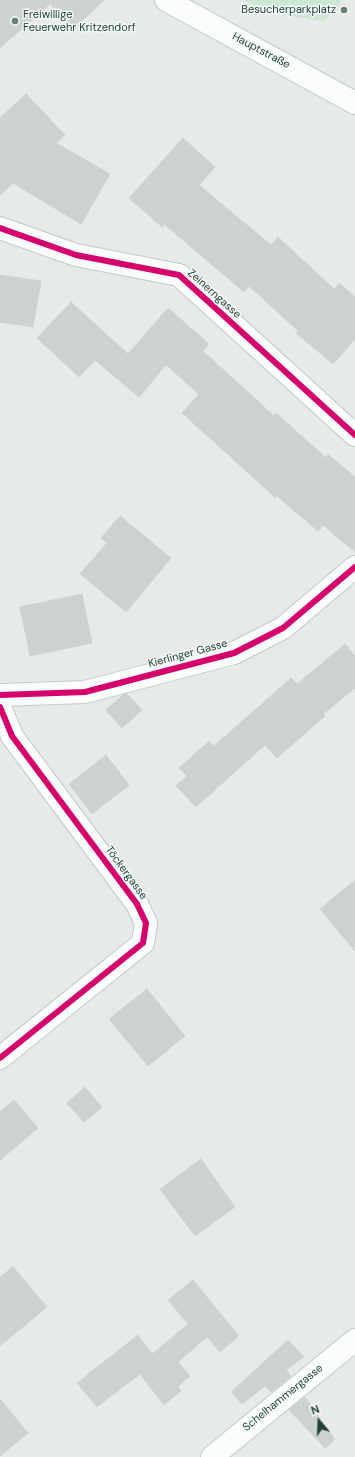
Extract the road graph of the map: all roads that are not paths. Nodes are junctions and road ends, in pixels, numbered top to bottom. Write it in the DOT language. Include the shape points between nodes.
graph roads {
  1 [pos="166,0"];
  2 [pos="355,102"];
  3 [pos="0,228"];
  4 [pos="355,435"];
  5 [pos="355,567"];
  6 [pos="0,695"];
  7 [pos="0,707"];
  8 [pos="0,1058"];
  9 [pos="355,1340"];
  10 [pos="212,1457"];
  1 -- 2 [label="street, Hauptstraße"];
  3 -- 4 [label="street, Zeinerngasse" via="76,255 179,275"];
  5 -- 6 [label="street, Kierlinger Gasse" via="283,628 234,653 85,692"];
  7 -- 8 [label="street, Töckergasse" via="12,736 137,904 146,923 143,943"];
  9 -- 10 [label="street, Schelhammergasse"];
}
